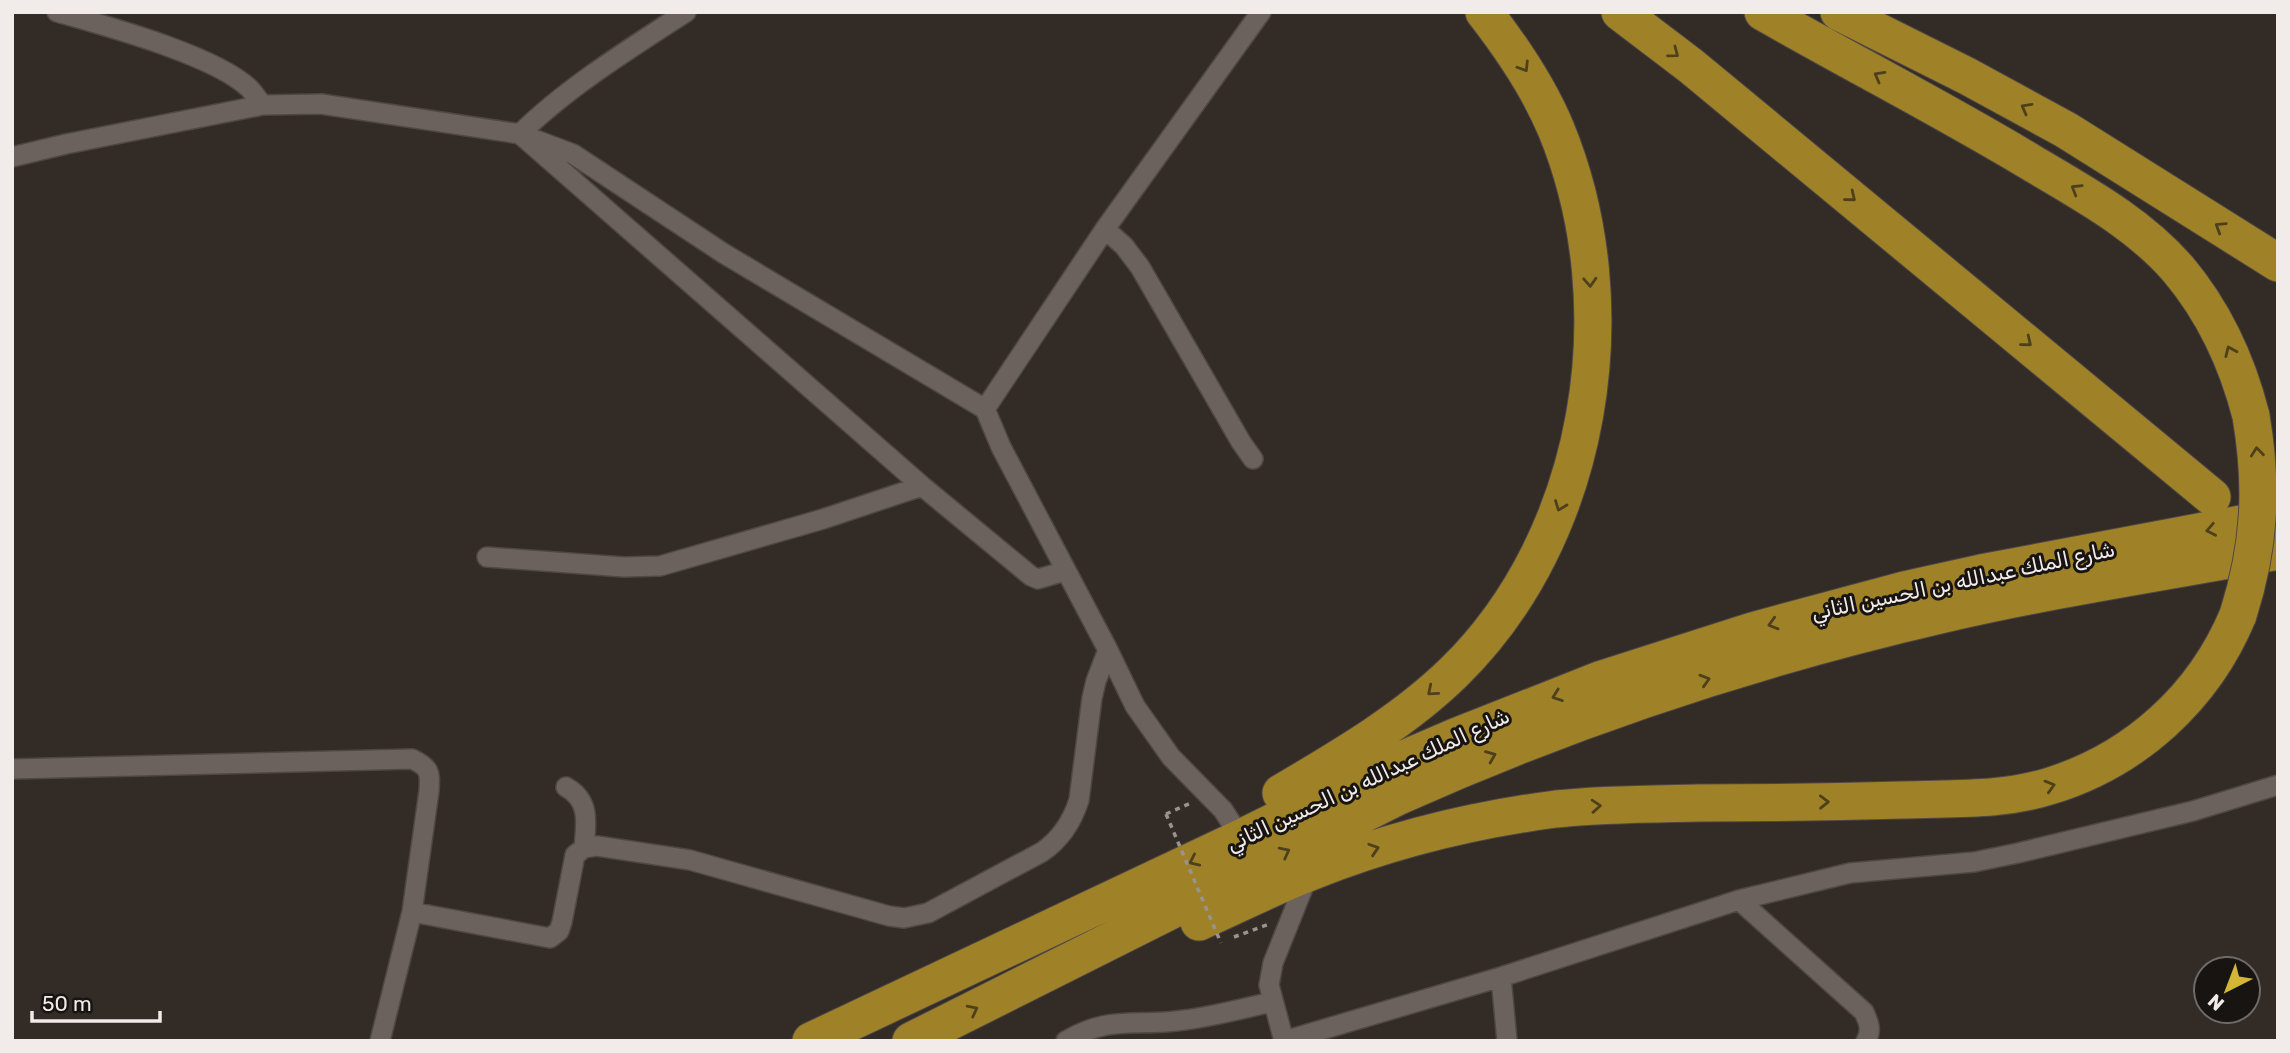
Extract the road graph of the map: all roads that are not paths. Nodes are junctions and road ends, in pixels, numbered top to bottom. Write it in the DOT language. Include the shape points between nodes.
graph roads {
  1 [pos="57,12"];
  2 [pos="686,12"];
  3 [pos="1261,12"];
  4 [pos="1484,12"];
  5 [pos="1620,12"];
  6 [pos="1763,12"];
  7 [pos="1839,12"];
  8 [pos="262,105"];
  9 [pos="520,134"];
  10 [pos="12,157"];
  11 [pos="1105,229"];
  12 [pos="2278,263"];
  13 [pos="985,409"];
  14 [pos="1252,459"];
  15 [pos="922,485"];
  16 [pos="2212,497"];
  17 [pos="2278,517"];
  18 [pos="2278,551"];
  19 [pos="487,557"];
  20 [pos="1065,571"];
  21 [pos="1108,650"];
  22 [pos="12,769"];
  23 [pos="2278,785"];
  24 [pos="566,787"];
  25 [pos="1241,838"];
  26 [pos="584,848"];
  27 [pos="1310,872"];
  28 [pos="1739,900"];
  29 [pos="412,912"];
  30 [pos="1501,977"];
  31 [pos="1016,988"];
  32 [pos="1272,1002"];
  33 [pos="380,1041"];
  34 [pos="811,1041"];
  35 [pos="912,1041"];
  36 [pos="1066,1041"];
  37 [pos="1284,1041"];
  38 [pos="1507,1041"];
  39 [pos="1866,1041"];
  1 -- 8 [label="street" via="221,70 248,88"];
  2 -- 9 [label="street" via="563,97"];
  3 -- 11 [label="street"];
  4 -- 25 [label="highway, one-way" via="1524,67 1556,129 1585,232 1591,347 1586,407 1573,466 1541,551 1474,651 1454,673 1388,725 1271,799"];
  5 -- 16 [label="highway, one-way"];
  27 -- 6 [label="highway, one-way, bridge" via="1432,832 1558,809 1644,803 1980,798 2048,787 2111,760 2166,719 2207,674 2224,646 2253,561 2260,483 2243,383 2210,313 2177,268 2128,222 2017,154"];
  12 -- 7 [label="highway, one-way" via="2066,130"];
  8 -- 9 [label="street" via="321,104"];
  8 -- 10 [label="street"];
  9 -- 13 [label="street" via="573,154 723,253"];
  9 -- 15 [label="street"];
  11 -- 13 [label="street"];
  11 -- 14 [label="street" via="1140,267"];
  13 -- 20 [label="street"];
  15 -- 19 [label="street" via="660,566"];
  15 -- 20 [label="street" via="1031,576 1038,579"];
  17 -- 25 [label="highway, شارع الملك عبدالله بن الحسين الثاني, one-way" via="1981,573 1726,638 1602,679 1467,732"];
  31 -- 18 [label="highway, شارع الملك عبدالله بن الحسين الثاني, one-way" via="1399,796 1619,708 1779,657 1940,615"];
  20 -- 21 [label="street"];
  21 -- 25 [label="street" via="1146,724 1223,810"];
  21 -- 26 [label="street" via="1092,698 1079,800 1056,842 929,913 889,916 690,860"];
  22 -- 29 [label="street" via="412,759 430,774"];
  23 -- 28 [label="street" via="2193,811 2018,853 1974,862 1850,873"];
  24 -- 26 [label="street" via="585,807"];
  25 -- 34 [label="highway, شارع الملك عبدالله بن الحسين الثاني, one-way"];
  26 -- 29 [label="street" via="572,862 562,922 550,938"];
  27 -- 31 [label="highway" via="1071,982 1044,989"];
  27 -- 32 [label="street" via="1273,963"];
  28 -- 30 [label="street"];
  28 -- 39 [label="street" via="1864,1012 1870,1032"];
  29 -- 33 [label="street"];
  30 -- 37 [label="street"];
  30 -- 38 [label="street"];
  35 -- 31 [label="highway, شارع الملك عبدالله بن الحسين الثاني, one-way"];
  32 -- 36 [label="street" via="1174,1022 1098,1025"];
  32 -- 37 [label="street"];
}
